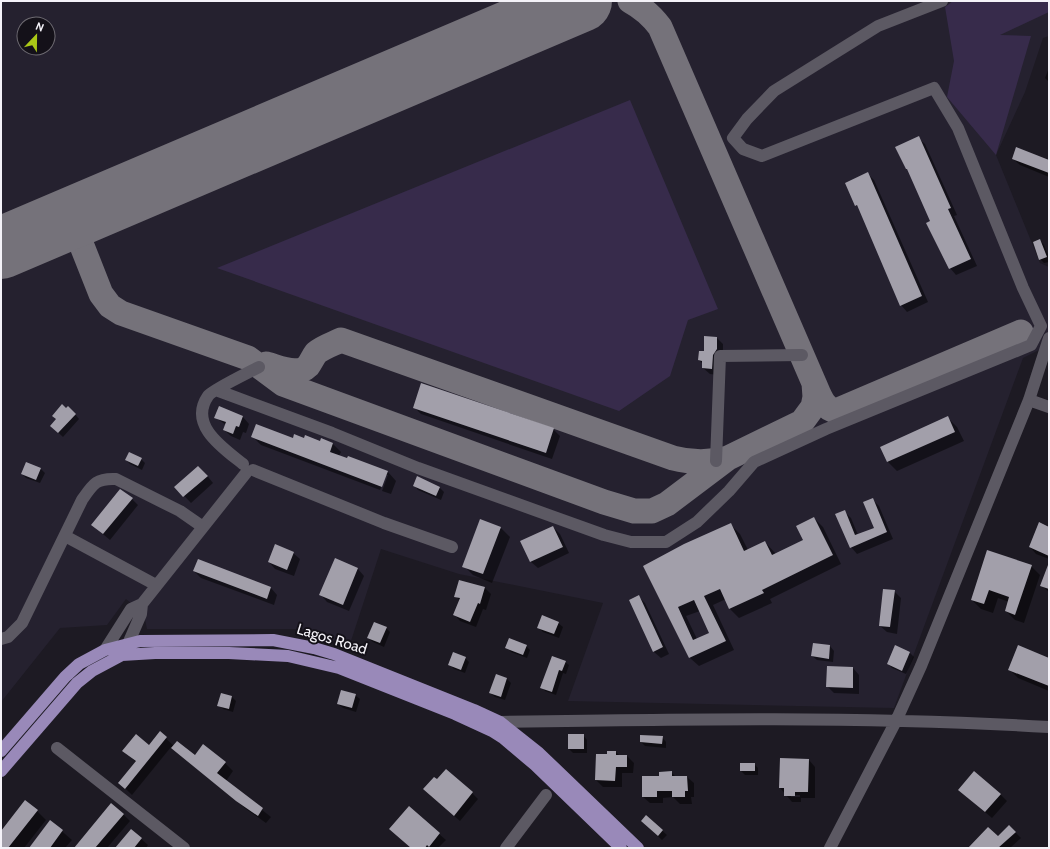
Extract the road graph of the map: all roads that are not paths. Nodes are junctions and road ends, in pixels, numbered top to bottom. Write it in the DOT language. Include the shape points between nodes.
graph roads {
  1 [pos="942,1"];
  2 [pos="1049,338"];
  3 [pos="802,355"];
  4 [pos="258,367"];
  5 [pos="216,390"];
  6 [pos="1029,400"];
  7 [pos="1049,407"];
  8 [pos="716,461"];
  9 [pos="247,469"];
  10 [pos="203,527"];
  11 [pos="65,536"];
  12 [pos="452,547"];
  13 [pos="156,585"];
  14 [pos="142,604"];
  15 [pos="1,639"];
  16 [pos="128,644"];
  17 [pos="104,650"];
  18 [pos="896,721"];
  19 [pos="500,722"];
  20 [pos="1049,727"];
  21 [pos="57,748"];
  22 [pos="1,751"];
  23 [pos="1,771"];
  24 [pos="546,795"];
  25 [pos="184,848"];
  26 [pos="506,848"];
  27 [pos="621,848"];
  28 [pos="638,848"];
  29 [pos="830,848"];
  1 -- 5 [label="street" via="878,26 774,91 747,119 734,138 743,149 762,156 934,88 958,128 1041,326 1031,345 826,429 754,462 697,522 666,542 631,542 604,534 418,468"];
  2 -- 6 [label="street"];
  3 -- 8 [label="street" via="720,356"];
  4 -- 5 [label="street"];
  5 -- 9 [label="street" via="208,395 201,413 204,427 218,445"];
  6 -- 7 [label="street"];
  6 -- 18 [label="street" via="921,666"];
  9 -- 10 [label="street" via="218,511"];
  9 -- 12 [label="street"];
  10 -- 11 [label="street" via="180,511 135,488 116,479 105,478 95,482 82,500"];
  10 -- 13 [label="street"];
  11 -- 13 [label="street"];
  11 -- 15 [label="street" via="22,623 8,637"];
  13 -- 14 [label="street"];
  14 -- 16 [label="street" via="141,614"];
  14 -- 17 [label="street" via="131,609"];
  16 -- 17 [label="main road, Lagos Road"];
  16 -- 19 [label="main road, Lagos Road" via="140,640 274,640 294,643 360,664"];
  17 -- 22 [label="main road, Lagos Road" via="79,664"];
  18 -- 19 [label="street" via="748,718"];
  18 -- 20 [label="street"];
  18 -- 29 [label="street"];
  19 -- 28 [label="main road, Lagos Road" via="539,753"];
  21 -- 25 [label="street"];
  23 -- 27 [label="main road, Lagos Road" via="77,683 92,671 122,656 155,653 288,656 338,668 492,731 535,765"];
  24 -- 26 [label="street"];
}
